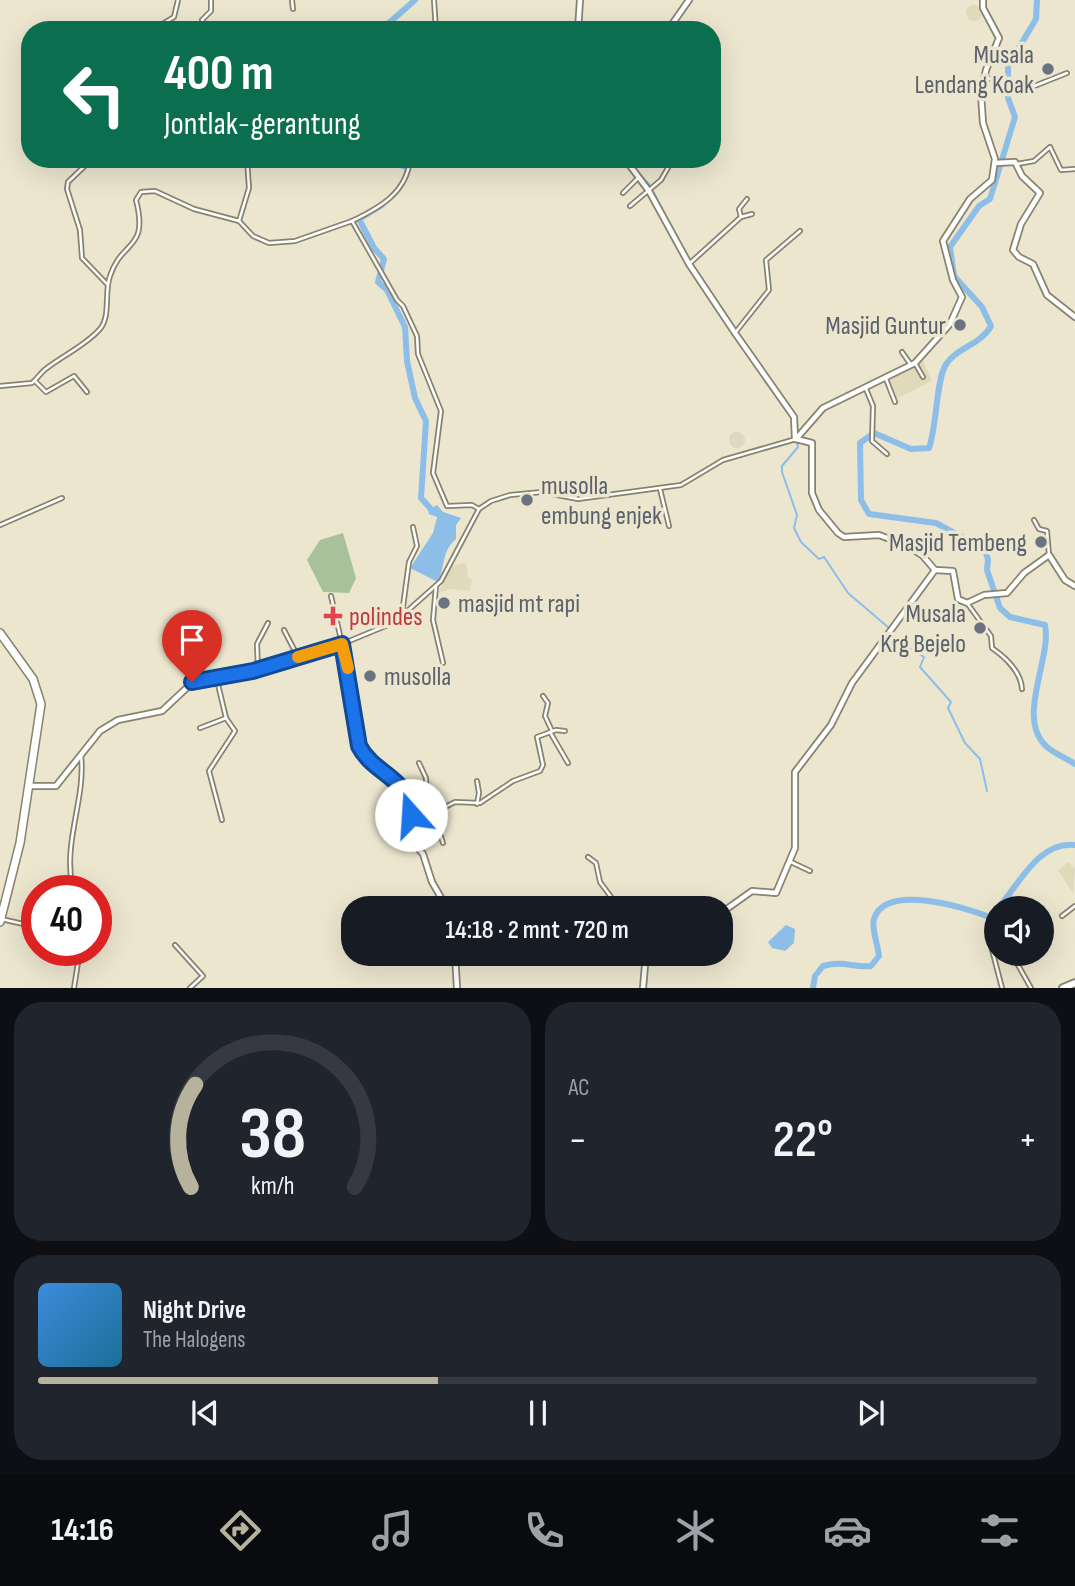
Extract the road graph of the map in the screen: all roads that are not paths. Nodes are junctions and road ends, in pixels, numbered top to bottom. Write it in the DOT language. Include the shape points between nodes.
graph roads {
  1 [pos="178,0"];
  2 [pos="211,0"];
  3 [pos="292,0"];
  4 [pos="434,0"];
  5 [pos="580,0"];
  6 [pos="689,0"];
  7 [pos="983,0"];
  8 [pos="293,9"];
  9 [pos="167,21"];
  10 [pos="203,21"];
  11 [pos="435,21"];
  12 [pos="579,21"];
  13 [pos="674,21"];
  14 [pos="1067,73"];
  15 [pos="984,77"];
  16 [pos="1013,162"];
  17 [pos="997,163"];
  18 [pos="83,168"];
  19 [pos="247,168"];
  20 [pos="409,168"];
  21 [pos="632,168"];
  22 [pos="667,168"];
  23 [pos="1075,169"];
  24 [pos="639,177"];
  25 [pos="649,190"];
  26 [pos="623,193"];
  27 [pos="747,198"];
  28 [pos="630,206"];
  29 [pos="752,214"];
  30 [pos="741,217"];
  31 [pos="239,221"];
  32 [pos="352,221"];
  33 [pos="800,231"];
  34 [pos="690,263"];
  35 [pos="107,284"];
  36 [pos="1075,317"];
  37 [pos="737,331"];
  38 [pos="902,352"];
  39 [pos="913,364"];
  40 [pos="923,377"];
  41 [pos="886,379"];
  42 [pos="35,381"];
  43 [pos="0,386"];
  44 [pos="866,388"];
  45 [pos="87,392"];
  46 [pos="895,402"];
  47 [pos="796,439"];
  48 [pos="887,454"];
  49 [pos="660,489"];
  50 [pos="62,498"];
  51 [pos="479,509"];
  52 [pos="1034,520"];
  53 [pos="0,525"];
  54 [pos="669,526"];
  55 [pos="413,527"];
  56 [pos="1049,555"];
  57 [pos="935,570"];
  58 [pos="436,586"];
  59 [pos="1075,586"];
  60 [pos="331,596"];
  61 [pos="967,603"];
  62 [pos="402,614"];
  63 [pos="268,623"];
  64 [pos="284,630"];
  65 [pos="0,633"];
  66 [pos="342,644"];
  67 [pos="298,657"];
  68 [pos="443,663"];
  69 [pos="258,669"];
  70 [pos="216,676"];
  71 [pos="1022,689"];
  72 [pos="543,696"];
  73 [pos="226,718"];
  74 [pos="200,728"];
  75 [pos="551,731"];
  76 [pos="565,731"];
  77 [pos="81,752"];
  78 [pos="419,763"];
  79 [pos="568,763"];
  80 [pos="477,781"];
  81 [pos="30,786"];
  82 [pos="477,804"];
  83 [pos="429,810"];
  84 [pos="411,815"];
  85 [pos="222,820"];
  86 [pos="443,844"];
  87 [pos="588,857"];
  88 [pos="790,862"];
  89 [pos="810,871"];
  90 [pos="72,875"];
  91 [pos="440,896"];
  92 [pos="610,896"];
  93 [pos="733,904"];
  94 [pos="1075,906"];
  95 [pos="1062,916"];
  96 [pos="1,920"];
  97 [pos="21,924"];
  98 [pos="175,945"];
  99 [pos="77,966"];
  100 [pos="456,966"];
  101 [pos="645,966"];
  102 [pos="996,966"];
  103 [pos="1019,966"];
  104 [pos="1075,983"];
  105 [pos="74,988"];
  106 [pos="190,988"];
  107 [pos="457,988"];
  108 [pos="643,988"];
  109 [pos="1002,988"];
  110 [pos="1031,988"];
  111 [pos="1062,988"];
  1 -- 9 [label="street" via="174,17"];
  2 -- 10 [label="street" via="211,11"];
  3 -- 8 [label="street"];
  4 -- 11 [label="street"];
  5 -- 12 [label="street"];
  6 -- 13 [label="street"];
  7 -- 15 [label="street" via="999,37"];
  14 -- 15 [label="street" via="1027,89"];
  15 -- 17 [label="street" via="983,117"];
  16 -- 17 [label="street"];
  16 -- 23 [label="street" via="1032,162 1050,147 1061,170"];
  16 -- 36 [label="street" via="1041,195 1021,224 1013,250 1033,264 1047,295"];
  17 -- 39 [label="street" via="991,183 970,199 943,242 961,306"];
  18 -- 35 [label="street" via="67,189 80,230 82,258"];
  19 -- 31 [label="street" via="248,194"];
  20 -- 32 [label="street" via="399,190 380,207"];
  21 -- 24 [label="street"];
  22 -- 25 [label="street"];
  24 -- 25 [label="street"];
  24 -- 26 [label="street"];
  25 -- 28 [label="street"];
  25 -- 34 [label="street"];
  27 -- 30 [label="street" via="739,209"];
  29 -- 30 [label="street"];
  30 -- 34 [label="street"];
  31 -- 32 [label="street" via="253,236 269,243 295,241"];
  31 -- 35 [label="street" via="194,209 155,191 141,192 136,200 141,224 137,239 119,257"];
  32 -- 51 [label="street" via="417,336 418,354 441,411 433,453 435,479 447,506"];
  33 -- 37 [label="street" via="766,260 769,290"];
  34 -- 37 [label="street"];
  35 -- 42 [label="street" via="106,314 100,328"];
  37 -- 47 [label="street" via="794,417"];
  38 -- 39 [label="street"];
  39 -- 40 [label="street"];
  39 -- 41 [label="street"];
  41 -- 44 [label="street"];
  41 -- 46 [label="street"];
  42 -- 43 [label="street"];
  42 -- 45 [label="street" via="45,392 74,376"];
  44 -- 47 [label="street" via="823,408"];
  44 -- 48 [label="street" via="873,405 873,441"];
  47 -- 49 [label="street" via="737,454 685,484"];
  47 -- 57 [label="street" via="812,443 812,494 838,533 847,537 879,535 906,545"];
  49 -- 51 [label="street" via="579,499 542,492 510,495"];
  49 -- 54 [label="street"];
  50 -- 53 [label="street"];
  51 -- 58 [label="street"];
  52 -- 56 [label="street" via="1047,531"];
  55 -- 62 [label="street" via="417,546 408,562"];
  56 -- 59 [label="street" via="1065,580"];
  56 -- 61 [label="street" via="1002,594"];
  57 -- 61 [label="street" via="953,571 958,598"];
  57 -- 88 [label="street" via="852,683 831,724 795,772 797,832"];
  58 -- 62 [label="street"];
  58 -- 68 [label="street" via="433,620"];
  60 -- 66 [label="street"];
  61 -- 71 [label="street" via="991,636 992,648 1021,679"];
  62 -- 66 [label="street" via="390,625"];
  63 -- 69 [label="street" via="257,644"];
  64 -- 67 [label="street"];
  65 -- 81 [label="highway" via="39,694 41,713"];
  66 -- 67 [label="street"];
  66 -- 84 [label="street" via="359,746 368,760 402,785"];
  67 -- 69 [label="street"];
  69 -- 70 [label="street"];
  70 -- 73 [label="street"];
  70 -- 77 [label="street" via="193,682 162,711 110,724"];
  72 -- 75 [label="street"];
  73 -- 74 [label="street"];
  73 -- 85 [label="street" via="235,734 208,773"];
  75 -- 76 [label="street"];
  75 -- 79 [label="street"];
  75 -- 82 [label="street" via="536,738 541,770"];
  77 -- 81 [label="street" via="60,783"];
  77 -- 90 [label="street" via="70,843"];
  78 -- 83 [label="street" via="426,778"];
  80 -- 82 [label="street"];
  81 -- 96 [label="highway"];
  82 -- 83 [label="street" via="455,802 435,812"];
  83 -- 84 [label="street"];
  83 -- 86 [label="street"];
  84 -- 91 [label="street" via="410,838 423,854"];
  87 -- 92 [label="street" via="596,863 600,882"];
  88 -- 89 [label="street"];
  88 -- 93 [label="street" via="775,894 752,891"];
  94 -- 95 [label="street"];
  96 -- 97 [label="street"];
  98 -- 106 [label="street" via="203,975"];
  99 -- 105 [label="street"];
  100 -- 107 [label="street"];
  101 -- 108 [label="street"];
  102 -- 109 [label="street"];
  103 -- 110 [label="street"];
  104 -- 111 [label="main road"];
}
